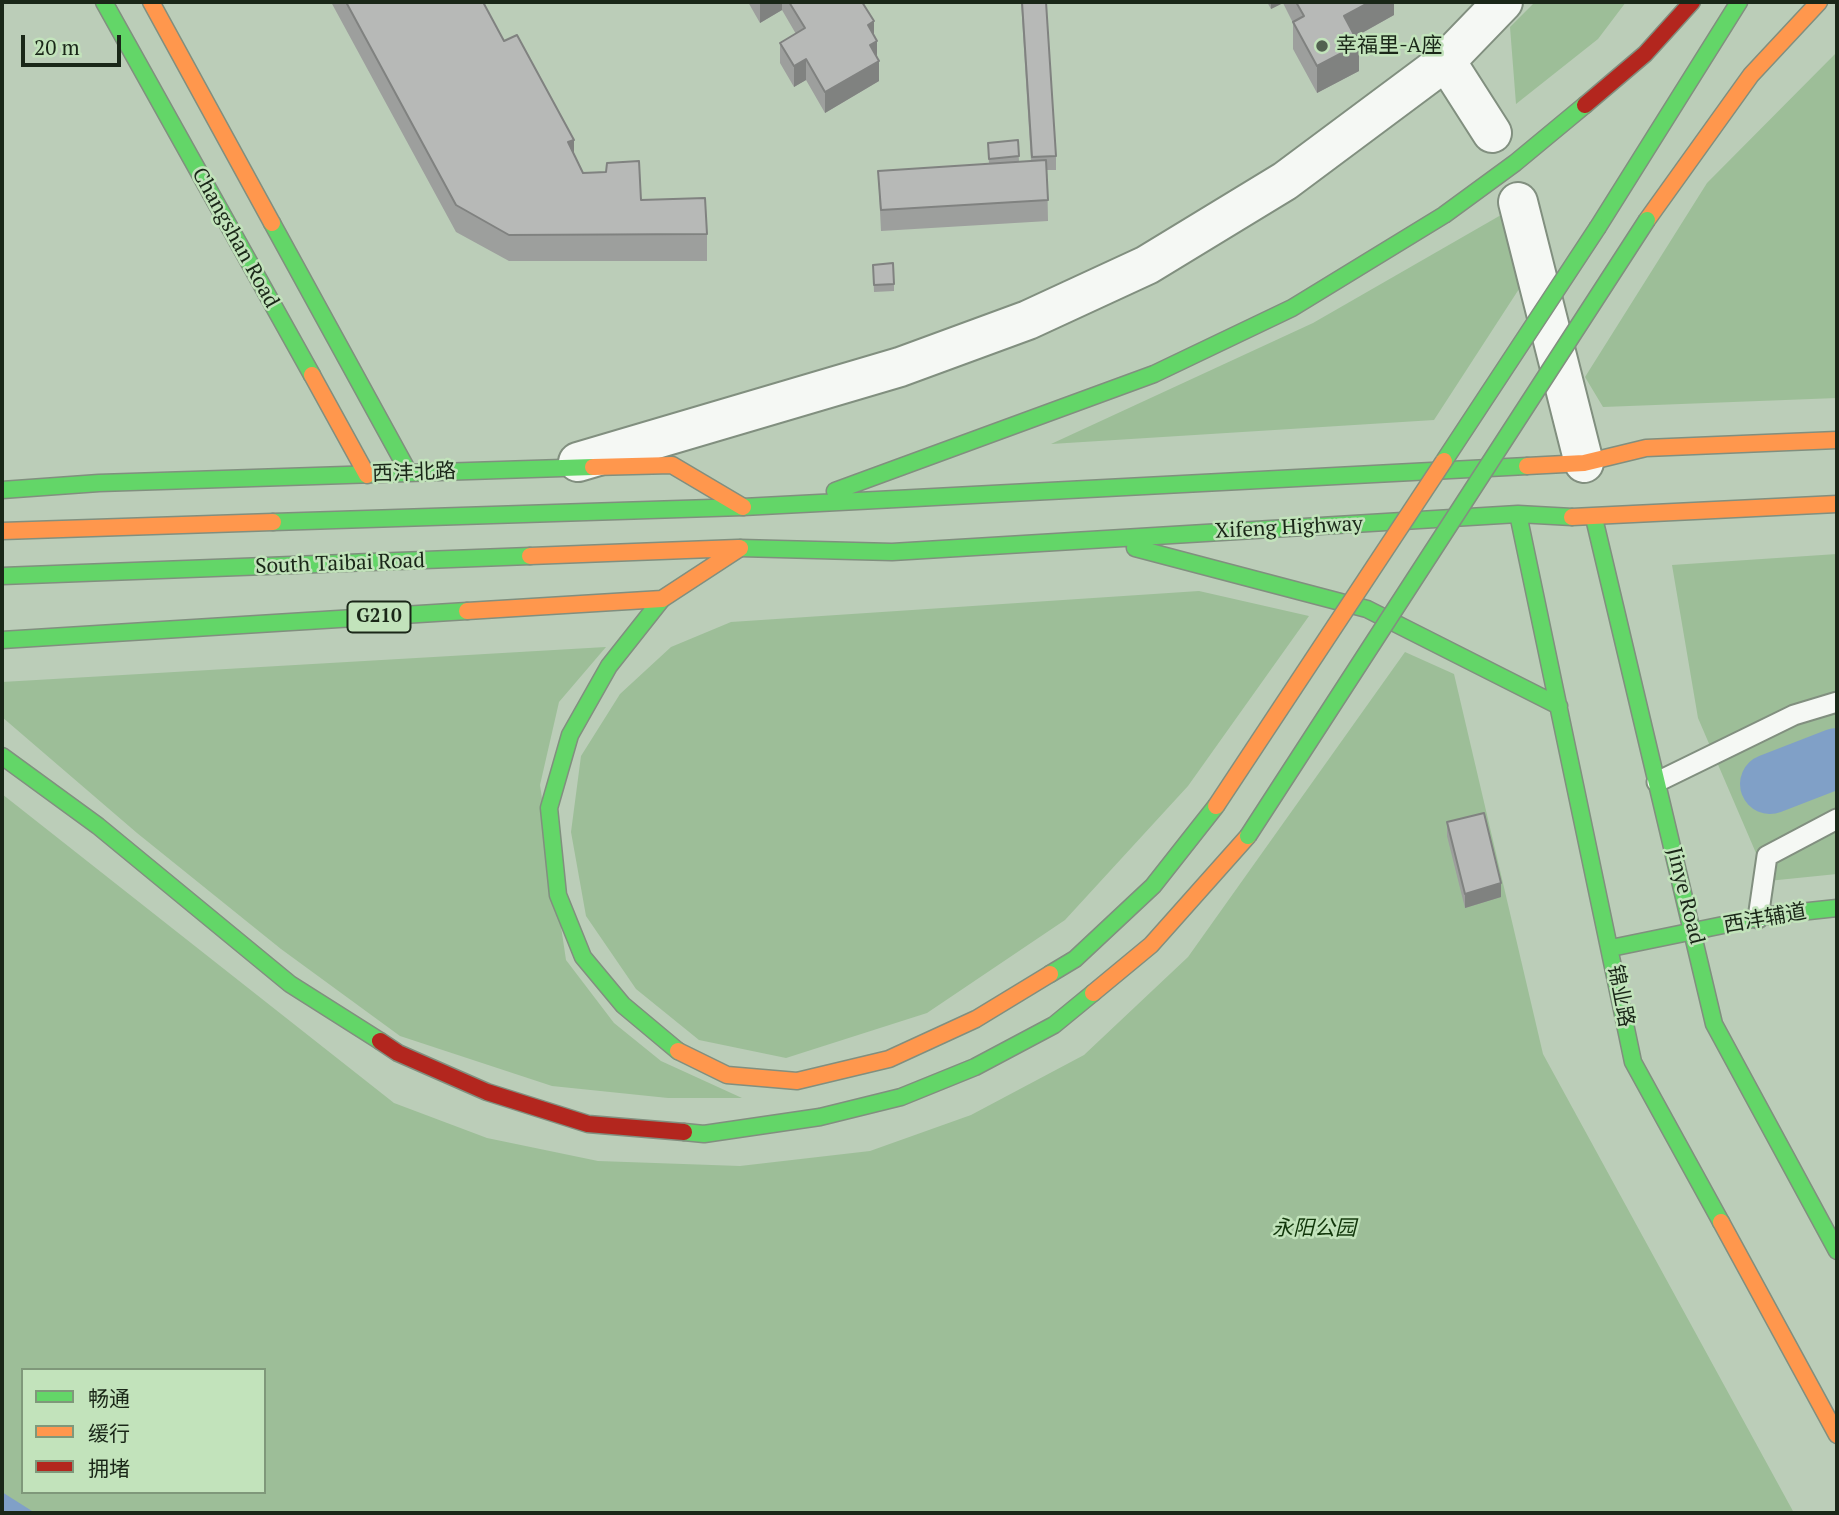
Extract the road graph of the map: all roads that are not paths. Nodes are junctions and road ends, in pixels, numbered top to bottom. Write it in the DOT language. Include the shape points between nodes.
graph roads {
  1 [pos="104,2"];
  2 [pos="151,2"];
  3 [pos="1503,2"];
  4 [pos="1692,2"];
  5 [pos="1740,2"];
  6 [pos="1819,2"];
  7 [pos="1446,61"];
  8 [pos="1492,133"];
  9 [pos="1518,202"];
  10 [pos="1837,440"];
  11 [pos="1584,463"];
  12 [pos="558,469"];
  13 [pos="409,473"];
  14 [pos="367,475"];
  15 [pos="2,490"];
  16 [pos="800,504"];
  17 [pos="1837,504"];
  18 [pos="743,507"];
  19 [pos="1518,514"];
  20 [pos="1594,517"];
  21 [pos="2,531"];
  22 [pos="1103,539"];
  23 [pos="740,548"];
  24 [pos="2,576"];
  25 [pos="662,600"];
  26 [pos="2,640"];
  27 [pos="1837,702"];
  28 [pos="1559,706"];
  29 [pos="2,756"];
  30 [pos="1657,782"];
  31 [pos="1837,819"];
  32 [pos="1837,908"];
  33 [pos="1758,918"];
  34 [pos="1694,932"];
  35 [pos="1611,948"];
  36 [pos="1837,1251"];
  37 [pos="1837,1435"];
  1 -- 14 [label="main road, Changshan Road"];
  2 -- 13 [label="main road, Changshan Road"];
  3 -- 7 [label="street"];
  4 -- 16 [label="main road" via="1645,54 1515,163 1444,215 1292,308 1154,374"];
  5 -- 25 [label="main road, bridge" via="1598,227 1216,806 1153,886 1075,959 976,1019 889,1059 797,1081 727,1075 671,1048 623,1005 583,957 558,895 549,808 570,736 609,666"];
  6 -- 29 [label="main road, bridge" via="1751,75 1647,220 1248,836 1151,946 1054,1025 975,1067 901,1097 820,1117 704,1134 588,1124 486,1092 398,1053 290,984 98,826"];
  7 -- 8 [label="street"];
  7 -- 12 [label="street" via="1285,181 1147,265 1100,287 901,368"];
  9 -- 11 [label="street"];
  10 -- 11 [label="main road" via="1646,448"];
  11 -- 16 [label="main road"];
  12 -- 13 [label="main road, 西沣北路"];
  12 -- 18 [label="main road, 西沣北路" via="672,465"];
  13 -- 14 [label="main road, 西沣北路"];
  14 -- 15 [label="main road, 西沣北路"];
  16 -- 18 [label="main road"];
  17 -- 20 [label="main road, Xifeng Highway"];
  18 -- 21 [label="main road"];
  19 -- 20 [label="main road, Xifeng Highway"];
  19 -- 22 [label="main road, Xifeng Highway"];
  19 -- 28 [label="main road, 锦业路"];
  20 -- 30 [label="main road, Jinye Road"];
  22 -- 23 [label="main road, Xifeng Highway" via="892,552"];
  22 -- 28 [label="main road" via="1367,609"];
  23 -- 24 [label="main road, South Taibai Road"];
  23 -- 25 [label="main road"];
  25 -- 26 [label="main road, G210"];
  27 -- 30 [label="lane" via="1794,715"];
  28 -- 35 [label="main road, 锦业路"];
  30 -- 34 [label="main road, Jinye Road"];
  31 -- 33 [label="lane" via="1767,856"];
  32 -- 33 [label="main road, 西沣辅道"];
  33 -- 34 [label="main road, 西沣辅道"];
  34 -- 35 [label="main road, 西沣辅道"];
  34 -- 36 [label="main road, Jinye Road" via="1714,1024"];
  35 -- 37 [label="main road, 锦业路" via="1633,1062"];
}
